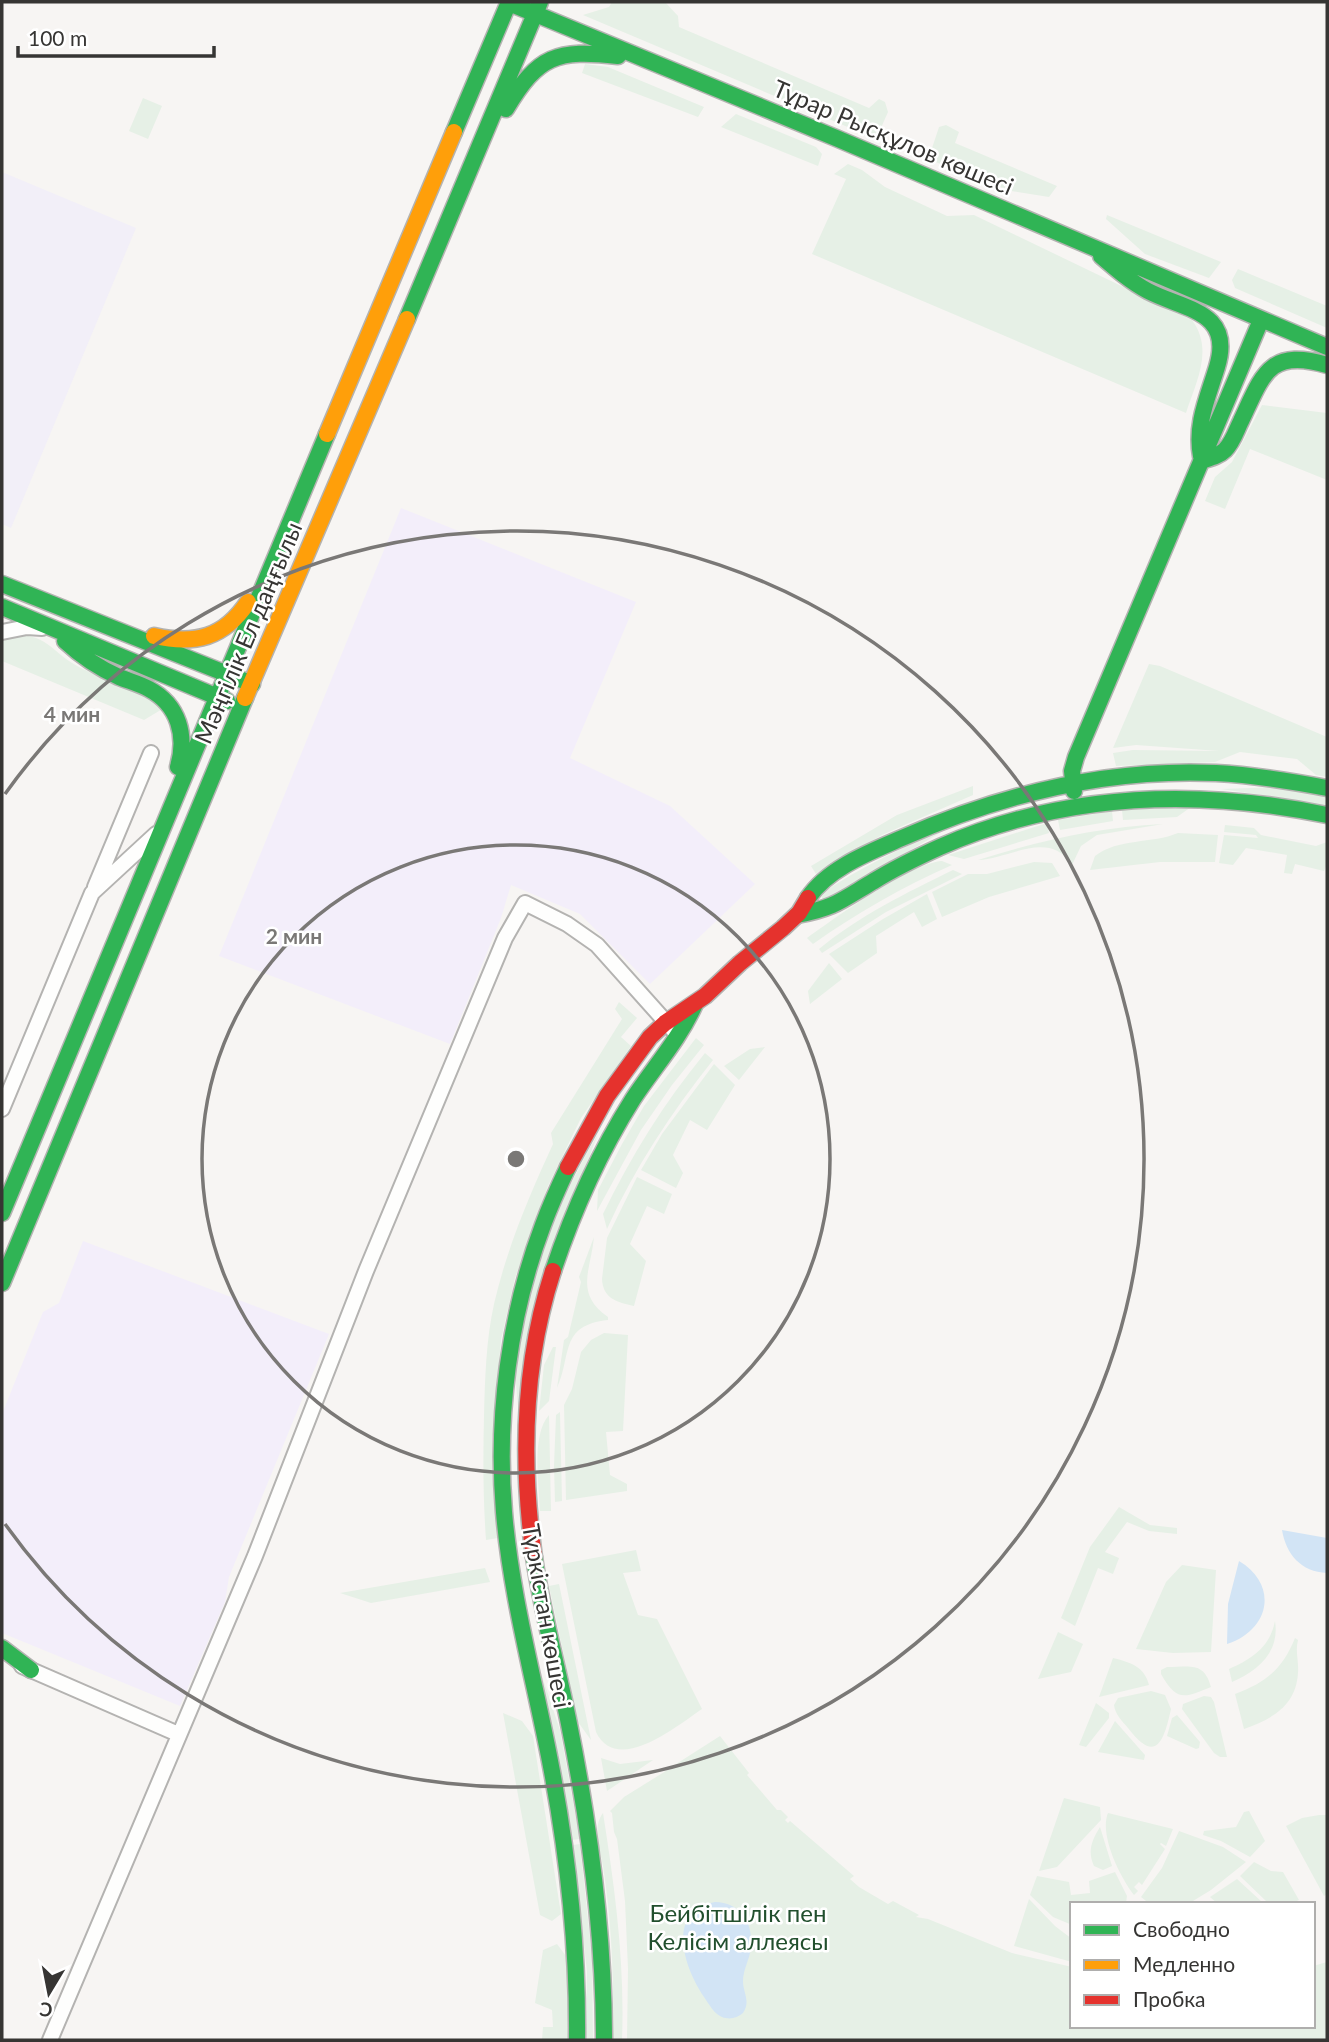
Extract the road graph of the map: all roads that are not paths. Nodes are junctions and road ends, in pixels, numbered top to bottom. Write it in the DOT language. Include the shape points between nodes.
graph roads {
  1 [pos="508,2"];
  2 [pos="538,7"];
  3 [pos="646,59"];
  4 [pos="455,205"];
  5 [pos="1090,246"];
  6 [pos="1261,320"];
  7 [pos="1327,341"];
  8 [pos="1327,347"];
  9 [pos="1327,365"];
  10 [pos="1201,461"];
  11 [pos="282,544"];
  12 [pos="2,584"];
  13 [pos="2,607"];
  14 [pos="55,629"];
  15 [pos="2,632"];
  16 [pos="122,633"];
  17 [pos="226,673"];
  18 [pos="252,684"];
  19 [pos="216,696"];
  20 [pos="242,707"];
  21 [pos="151,752"];
  22 [pos="1072,781"];
  23 [pos="1327,788"];
  24 [pos="1076,806"];
  25 [pos="1327,814"];
  26 [pos="165,823"];
  27 [pos="92,893"];
  28 [pos="797,915"];
  29 [pos="695,1004"];
  30 [pos="664,1021"];
  31 [pos="679,1037"];
  32 [pos="2,1109"];
  33 [pos="2,1213"];
  34 [pos="2,1283"];
  35 [pos="2,1648"];
  36 [pos="2,1658"];
  37 [pos="2,1667"];
  38 [pos="31,1670"];
  39 [pos="178,1734"];
  40 [pos="50,2040"];
  41 [pos="578,2040"];
  42 [pos="604,2040"];
  1 -- 2 [label="street, Тұрар Рысқұлов көшесі"];
  1 -- 11 [label="street, Мәңгілік Ел даңғылы"];
  2 -- 3 [label="street, Тұрар Рысқұлов көшесі"];
  2 -- 4 [label="street, Мәңгілік Ел даңғылы"];
  3 -- 4 [label="street" via="584,51 565,53 534,69 517,89"];
  3 -- 5 [label="street, Тұрар Рысқұлов көшесі"];
  4 -- 18 [label="street, Мәңгілік Ел даңғылы"];
  5 -- 6 [label="street, Тұрар Рысқұлов көшесі"];
  5 -- 10 [label="street" via="1129,281 1200,313 1220,333 1221,357 1202,416"];
  6 -- 7 [label="street, Тұрар Рысқұлов көшесі" via="1286,324"];
  6 -- 8 [label="street, Тұрар Рысқұлов көшесі"];
  6 -- 10 [label="street"];
  9 -- 10 [label="street" via="1298,357 1270,367 1226,450"];
  10 -- 22 [label="street" via="1076,757"];
  11 -- 16 [label="street" via="243,612 215,634 172,641 139,632"];
  11 -- 17 [label="street, Мәңгілік Ел даңғылы"];
  12 -- 16 [label="street"];
  13 -- 14 [label="street"];
  14 -- 15 [label="street" via="27,626"];
  14 -- 19 [label="street"];
  14 -- 26 [label="street" via="79,653 152,690 179,720 183,747"];
  16 -- 17 [label="street"];
  17 -- 18 [label="street"];
  17 -- 19 [label="street, Мәңгілік Ел даңғылы"];
  18 -- 20 [label="street, Мәңгілік Ел даңғылы"];
  19 -- 20 [label="street"];
  19 -- 26 [label="street, Мәңгілік Ел даңғылы"];
  20 -- 34 [label="street, Мәңгілік Ел даңғылы"];
  21 -- 27 [label="street"];
  22 -- 23 [label="street, Түркістан көшесі" via="1211,772"];
  22 -- 24 [label="street"];
  22 -- 28 [label="street, Түркістан көшесі" via="987,802 931,823 817,887"];
  24 -- 25 [label="street, Түркістан көшесі" via="1210,798"];
  24 -- 28 [label="street, Түркістан көшесі" via="951,842 831,908"];
  26 -- 27 [label="street"];
  26 -- 33 [label="street, Мәңгілік Ел даңғылы"];
  27 -- 32 [label="street"];
  28 -- 29 [label="street, Түркістан көшесі"];
  29 -- 30 [label="street, Түркістан көшесі"];
  29 -- 31 [label="street, Түркістан көшесі"];
  30 -- 31 [label="street"];
  30 -- 39 [label="street" via="597,945 525,903 505,938 366,1271 255,1556"];
  30 -- 41 [label="street, Түркістан көшесі" via="601,1107 553,1197 517,1305 507,1371 503,1460 508,1551 560,1821 577,1969"];
  31 -- 42 [label="street, Түркістан көшесі" via="635,1096 571,1221 543,1305 528,1406 533,1547 594,1870 603,1954"];
  35 -- 38 [label="street"];
  36 -- 38 [label="street"];
  37 -- 38 [label="street"];
  38 -- 39 [label="street"];
  39 -- 40 [label="street"];
}
